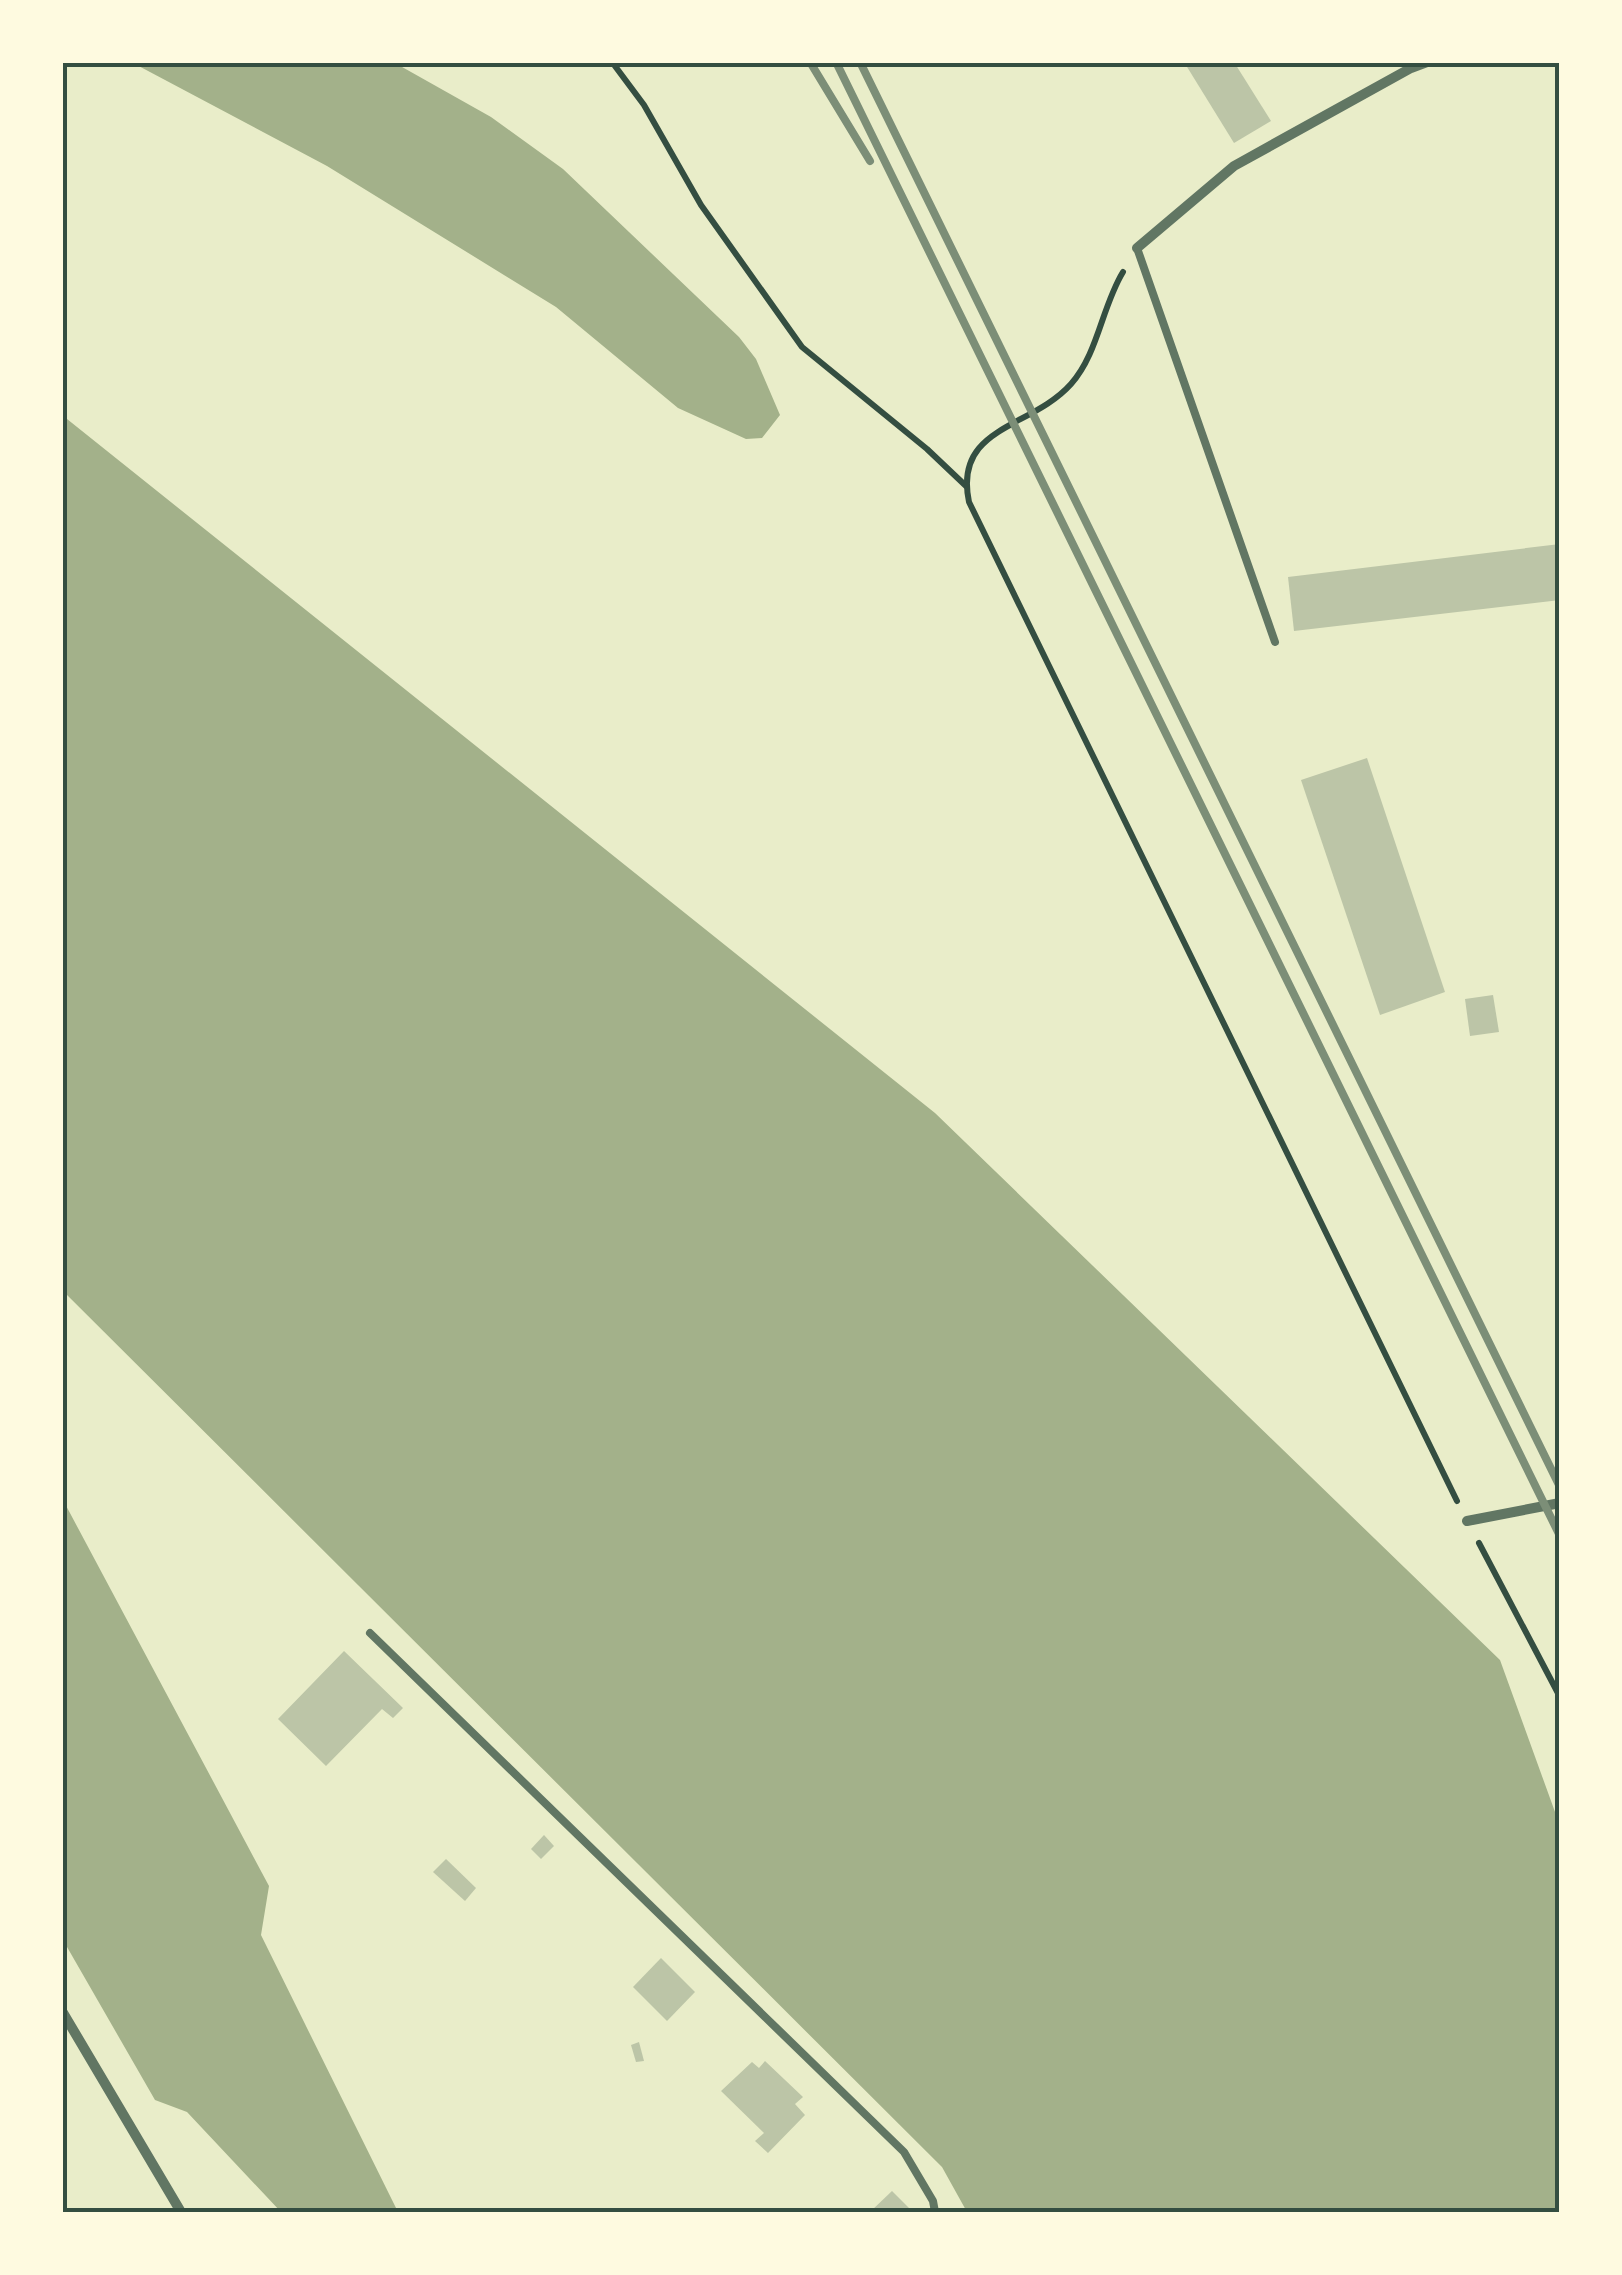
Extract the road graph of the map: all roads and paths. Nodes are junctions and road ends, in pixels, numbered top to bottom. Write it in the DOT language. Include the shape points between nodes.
graph roads {
  1 [pos="612,62"];
  2 [pos="1427,62"];
  3 [pos="1138,248"];
  4 [pos="966,486"];
  5 [pos="1275,642"];
  6 [pos="1560,1502"];
  7 [pos="1467,1521"];
  8 [pos="370,1633"];
  9 [pos="1560,1697"];
  10 [pos="62,2011"];
  11 [pos="181,2212"];
  12 [pos="935,2212"];
  1 -- 4 [label="path" via="802,347"];
  2 -- 3 [label="street" via="1234,166"];
  3 -- 4 [label="path" via="1112,290 1072,384 978,446 967,465"];
  3 -- 5 [label="lane"];
  4 -- 7 [label="path"];
  6 -- 7 [label="street"];
  7 -- 9 [label="path"];
  8 -- 12 [label="lane" via="904,2152"];
  10 -- 11 [label="street"];
}
